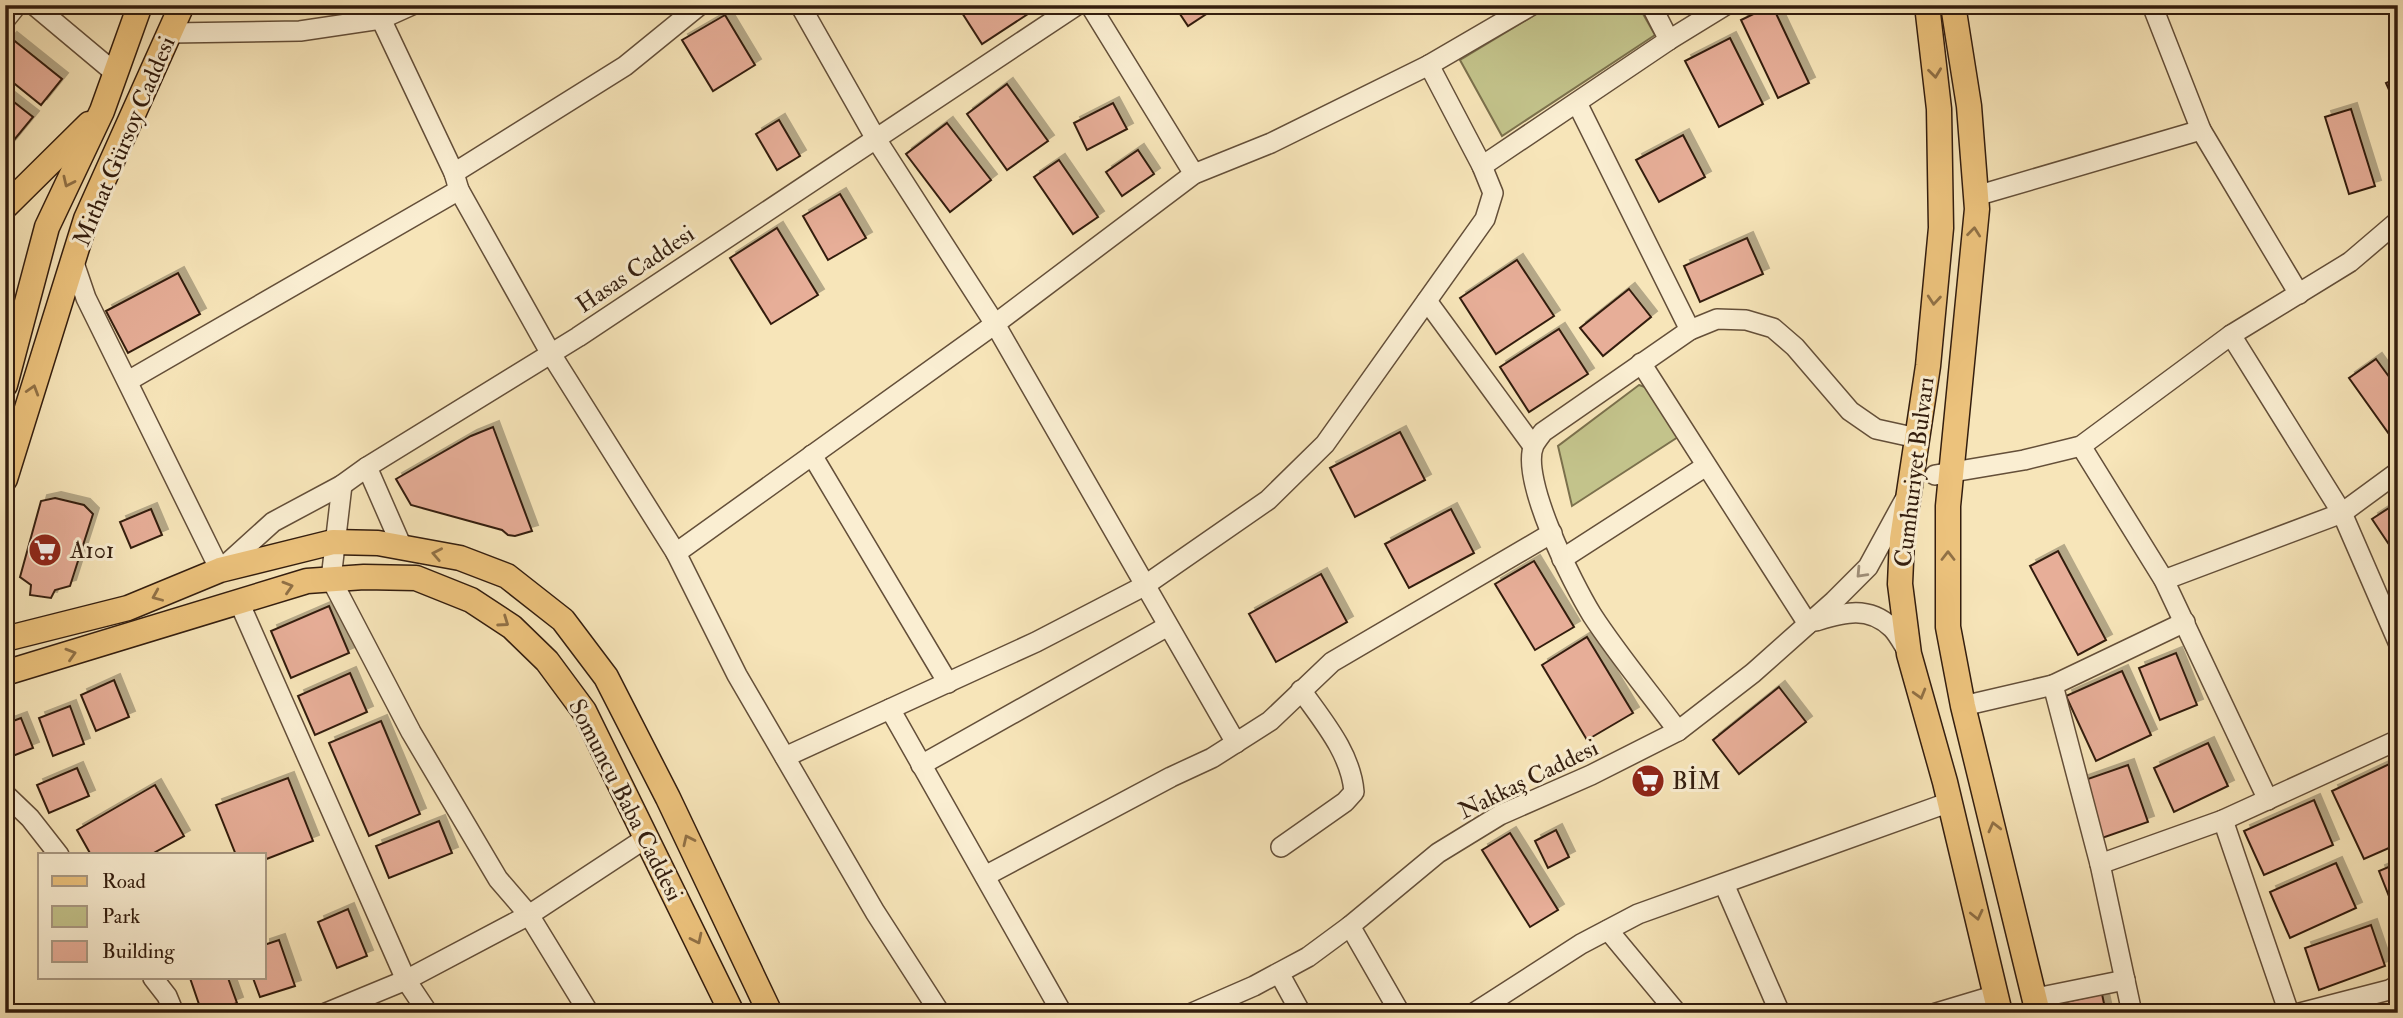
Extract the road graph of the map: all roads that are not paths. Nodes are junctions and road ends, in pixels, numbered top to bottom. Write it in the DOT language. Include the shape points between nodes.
graph roads {
  1 [pos="17,5"];
  2 [pos="34,5"];
  3 [pos="140,5"];
  4 [pos="182,5"];
  5 [pos="412,5"];
  6 [pos="700,5"];
  7 [pos="800,5"];
  8 [pos="1077,5"];
  9 [pos="1090,5"];
  10 [pos="1651,5"];
  11 [pos="1726,5"];
  12 [pos="1927,5"];
  13 [pos="1953,5"];
  14 [pos="2152,5"];
  15 [pos="1520,8"];
  16 [pos="381,19"];
  17 [pos="5,20"];
  18 [pos="171,33"];
  19 [pos="1669,40"];
  20 [pos="1429,65"];
  21 [pos="114,72"];
  22 [pos="1577,103"];
  23 [pos="102,111"];
  24 [pos="2201,130"];
  25 [pos="876,139"];
  26 [pos="1482,166"];
  27 [pos="1194,174"];
  28 [pos="457,182"];
  29 [pos="1976,196"];
  30 [pos="5,207"];
  31 [pos="2395,228"];
  32 [pos="73,260"];
  33 [pos="2299,294"];
  34 [pos="1427,301"];
  35 [pos="995,324"];
  36 [pos="1690,330"];
  37 [pos="2231,335"];
  38 [pos="551,354"];
  39 [pos="1641,363"];
  40 [pos="128,381"];
  41 [pos="5,385"];
  42 [pos="1917,438"];
  43 [pos="1533,446"];
  44 [pos="2081,446"];
  45 [pos="812,455"];
  46 [pos="1706,466"];
  47 [pos="367,467"];
  48 [pos="2398,472"];
  49 [pos="1943,473"];
  50 [pos="5,479"];
  51 [pos="342,485"];
  52 [pos="1909,488"];
  53 [pos="2342,513"];
  54 [pos="1552,533"];
  55 [pos="333,542"];
  56 [pos="402,547"];
  57 [pos="676,553"];
  58 [pos="1562,559"];
  59 [pos="220,570"];
  60 [pos="331,579"];
  61 [pos="2164,580"];
  62 [pos="1144,586"];
  63 [pos="1902,599"];
  64 [pos="239,602"];
  65 [pos="1948,604"];
  66 [pos="2185,622"];
  67 [pos="1808,624"];
  68 [pos="1168,626"];
  69 [pos="5,639"];
  70 [pos="2398,642"];
  71 [pos="1909,654"];
  72 [pos="5,673"];
  73 [pos="948,683"];
  74 [pos="2053,685"];
  75 [pos="1301,690"];
  76 [pos="1963,706"];
  77 [pos="890,709"];
  78 [pos="1678,732"];
  79 [pos="2398,740"];
  80 [pos="1236,743"];
  81 [pos="785,757"];
  82 [pos="921,765"];
  83 [pos="5,794"];
  84 [pos="2268,800"];
  85 [pos="1950,802"];
  86 [pos="2223,821"];
  87 [pos="646,838"];
  88 [pos="1281,847"];
  89 [pos="57,853"];
  90 [pos="2100,864"];
  91 [pos="985,876"];
  92 [pos="1724,884"];
  93 [pos="529,915"];
  94 [pos="1350,926"];
  95 [pos="1608,930"];
  96 [pos="1279,973"];
  97 [pos="154,979"];
  98 [pos="405,980"];
  99 [pos="2124,980"];
  100 [pos="2398,985"];
  101 [pos="1998,1004"];
  102 [pos="2037,1005"];
  103 [pos="174,1013"];
  104 [pos="326,1013"];
  105 [pos="428,1013"];
  106 [pos="589,1013"];
  107 [pos="732,1013"];
  108 [pos="770,1013"];
  109 [pos="940,1013"];
  110 [pos="1062,1013"];
  111 [pos="1192,1013"];
  112 [pos="1301,1013"];
  113 [pos="1400,1013"];
  114 [pos="1474,1013"];
  115 [pos="1677,1013"];
  116 [pos="1780,1013"];
  117 [pos="1936,1013"];
  118 [pos="2132,1013"];
  119 [pos="2289,1013"];
  120 [pos="2300,1013"];
  1 -- 17 [label="street"];
  2 -- 21 [label="street"];
  3 -- 21 [label="main road, Mithat Gürsoy Caddesi"];
  4 -- 18 [label="main road, Mithat Gürsoy Caddesi"];
  5 -- 16 [label="street"];
  6 -- 28 [label="street" via="625,65"];
  7 -- 25 [label="street"];
  8 -- 25 [label="street, Hasas Caddesi"];
  9 -- 27 [label="street"];
  10 -- 19 [label="street"];
  11 -- 19 [label="street"];
  12 -- 42 [label="main road, Cumhuriyet Bulvarı, one-way" via="1939,109 1941,228"];
  13 -- 29 [label="main road, Cumhuriyet Bulvarı" via="1969,106"];
  14 -- 24 [label="street"];
  15 -- 20 [label="street"];
  16 -- 18 [label="street" via="300,31"];
  16 -- 28 [label="street"];
  18 -- 32 [label="main road, Mithat Gürsoy Caddesi" via="86,219"];
  19 -- 22 [label="street"];
  20 -- 26 [label="street"];
  20 -- 27 [label="street"];
  21 -- 23 [label="main road, Mithat Gürsoy Caddesi"];
  22 -- 26 [label="street"];
  22 -- 36 [label="street"];
  23 -- 30 [label="main road, Mithat Gürsoy Caddesi"];
  23 -- 41 [label="main road, Mithat Gürsoy Caddesi, one-way" via="47,227"];
  24 -- 29 [label="street"];
  24 -- 33 [label="street"];
  25 -- 35 [label="street"];
  25 -- 38 [label="street, Hasas Caddesi"];
  26 -- 34 [label="street" via="1493,193 1485,219"];
  27 -- 35 [label="street"];
  28 -- 38 [label="street"];
  28 -- 40 [label="street"];
  49 -- 29 [label="main road, Cumhuriyet Bulvarı, one-way"];
  31 -- 33 [label="street"];
  32 -- 40 [label="street" via="86,298"];
  50 -- 32 [label="main road, Mithat Gürsoy Caddesi, one-way"];
  33 -- 37 [label="street"];
  34 -- 43 [label="street"];
  34 -- 62 [label="street" via="1325,444 1268,500"];
  35 -- 45 [label="street"];
  35 -- 62 [label="street"];
  36 -- 39 [label="street"];
  36 -- 42 [label="street" via="1717,319 1746,320 1773,328 1850,411 1876,429"];
  37 -- 44 [label="street"];
  37 -- 53 [label="street"];
  38 -- 47 [label="street, Hasas Caddesi"];
  38 -- 57 [label="street"];
  39 -- 43 [label="street" via="1543,432"];
  39 -- 46 [label="street"];
  40 -- 59 [label="street"];
  42 -- 52 [label="main road, Cumhuriyet Bulvarı"];
  43 -- 54 [label="street" via="1531,471"];
  44 -- 49 [label="street"];
  44 -- 61 [label="street"];
  45 -- 57 [label="street"];
  45 -- 73 [label="street"];
  46 -- 58 [label="street"];
  46 -- 67 [label="street"];
  47 -- 51 [label="street, Hasas Caddesi"];
  47 -- 56 [label="street"];
  48 -- 53 [label="street"];
  49 -- 52 [label="main road" via="1920,475"];
  65 -- 49 [label="main road, Cumhuriyet Bulvarı, one-way" via="1948,506"];
  51 -- 55 [label="street"];
  51 -- 59 [label="street, Hasas Caddesi" via="273,522"];
  52 -- 63 [label="main road, Cumhuriyet Bulvarı" via="1902,538"];
  52 -- 67 [label="street, Nakkaş Caddesi, one-way" via="1868,567"];
  53 -- 61 [label="street"];
  53 -- 70 [label="street"];
  54 -- 58 [label="street"];
  54 -- 75 [label="street" via="1332,663"];
  55 -- 56 [label="main road, Somuncu Baba Caddesi"];
  55 -- 59 [label="main road, Somuncu Baba Caddesi"];
  55 -- 60 [label="street"];
  108 -- 56 [label="main road, Somuncu Baba Caddesi, one-way" via="606,677 563,620 507,576 460,558"];
  57 -- 81 [label="street" via="737,675"];
  58 -- 78 [label="street" via="1592,614"];
  59 -- 69 [label="main road, Somuncu Baba Caddesi, one-way" via="128,608"];
  64 -- 60 [label="main road, Somuncu Baba Caddesi, one-way" via="307,581"];
  60 -- 87 [label="main road, Somuncu Baba Caddesi, one-way" via="416,578 471,600 512,627 547,662 584,712"];
  60 -- 93 [label="street" via="411,732 498,879"];
  61 -- 66 [label="street"];
  62 -- 68 [label="street"];
  62 -- 73 [label="street"];
  63 -- 65 [label="main road" via="1917,624 1937,622"];
  63 -- 71 [label="main road, Cumhuriyet Bulvarı"];
  72 -- 64 [label="main road, Somuncu Baba Caddesi, one-way"];
  64 -- 98 [label="street"];
  65 -- 76 [label="main road, Cumhuriyet Bulvarı"];
  66 -- 74 [label="street"];
  66 -- 84 [label="street"];
  67 -- 71 [label="street" via="1849,612 1870,615 1892,628"];
  67 -- 78 [label="street, Nakkaş Caddesi"];
  68 -- 80 [label="street"];
  68 -- 82 [label="street"];
  71 -- 85 [label="main road, Cumhuriyet Bulvarı, one-way"];
  73 -- 77 [label="street"];
  74 -- 76 [label="street"];
  74 -- 90 [label="street"];
  75 -- 80 [label="street" via="1269,722"];
  75 -- 88 [label="street" via="1340,747 1354,792"];
  102 -- 76 [label="main road, Cumhuriyet Bulvarı, one-way"];
  77 -- 81 [label="street"];
  77 -- 82 [label="street"];
  78 -- 94 [label="street, Nakkaş Caddesi" via="1500,815 1438,853"];
  79 -- 84 [label="street"];
  80 -- 91 [label="street"];
  81 -- 109 [label="street"];
  82 -- 91 [label="street"];
  83 -- 89 [label="street"];
  84 -- 86 [label="street"];
  85 -- 92 [label="street"];
  85 -- 101 [label="main road, Cumhuriyet Bulvarı, one-way"];
  86 -- 90 [label="street"];
  86 -- 119 [label="street"];
  87 -- 93 [label="street"];
  87 -- 107 [label="main road, Somuncu Baba Caddesi, one-way"];
  90 -- 99 [label="street"];
  91 -- 110 [label="street"];
  92 -- 95 [label="street" via="1638,914"];
  92 -- 116 [label="street"];
  93 -- 98 [label="street"];
  93 -- 106 [label="street"];
  94 -- 96 [label="street, Nakkaş Caddesi"];
  94 -- 113 [label="street"];
  95 -- 114 [label="street"];
  95 -- 115 [label="street"];
  96 -- 111 [label="street, Nakkaş Caddesi"];
  96 -- 112 [label="street"];
  97 -- 103 [label="street"];
  98 -- 104 [label="street"];
  98 -- 105 [label="street"];
  99 -- 102 [label="street"];
  99 -- 118 [label="street"];
  100 -- 120 [label="street"];
  101 -- 117 [label="street"];
}
